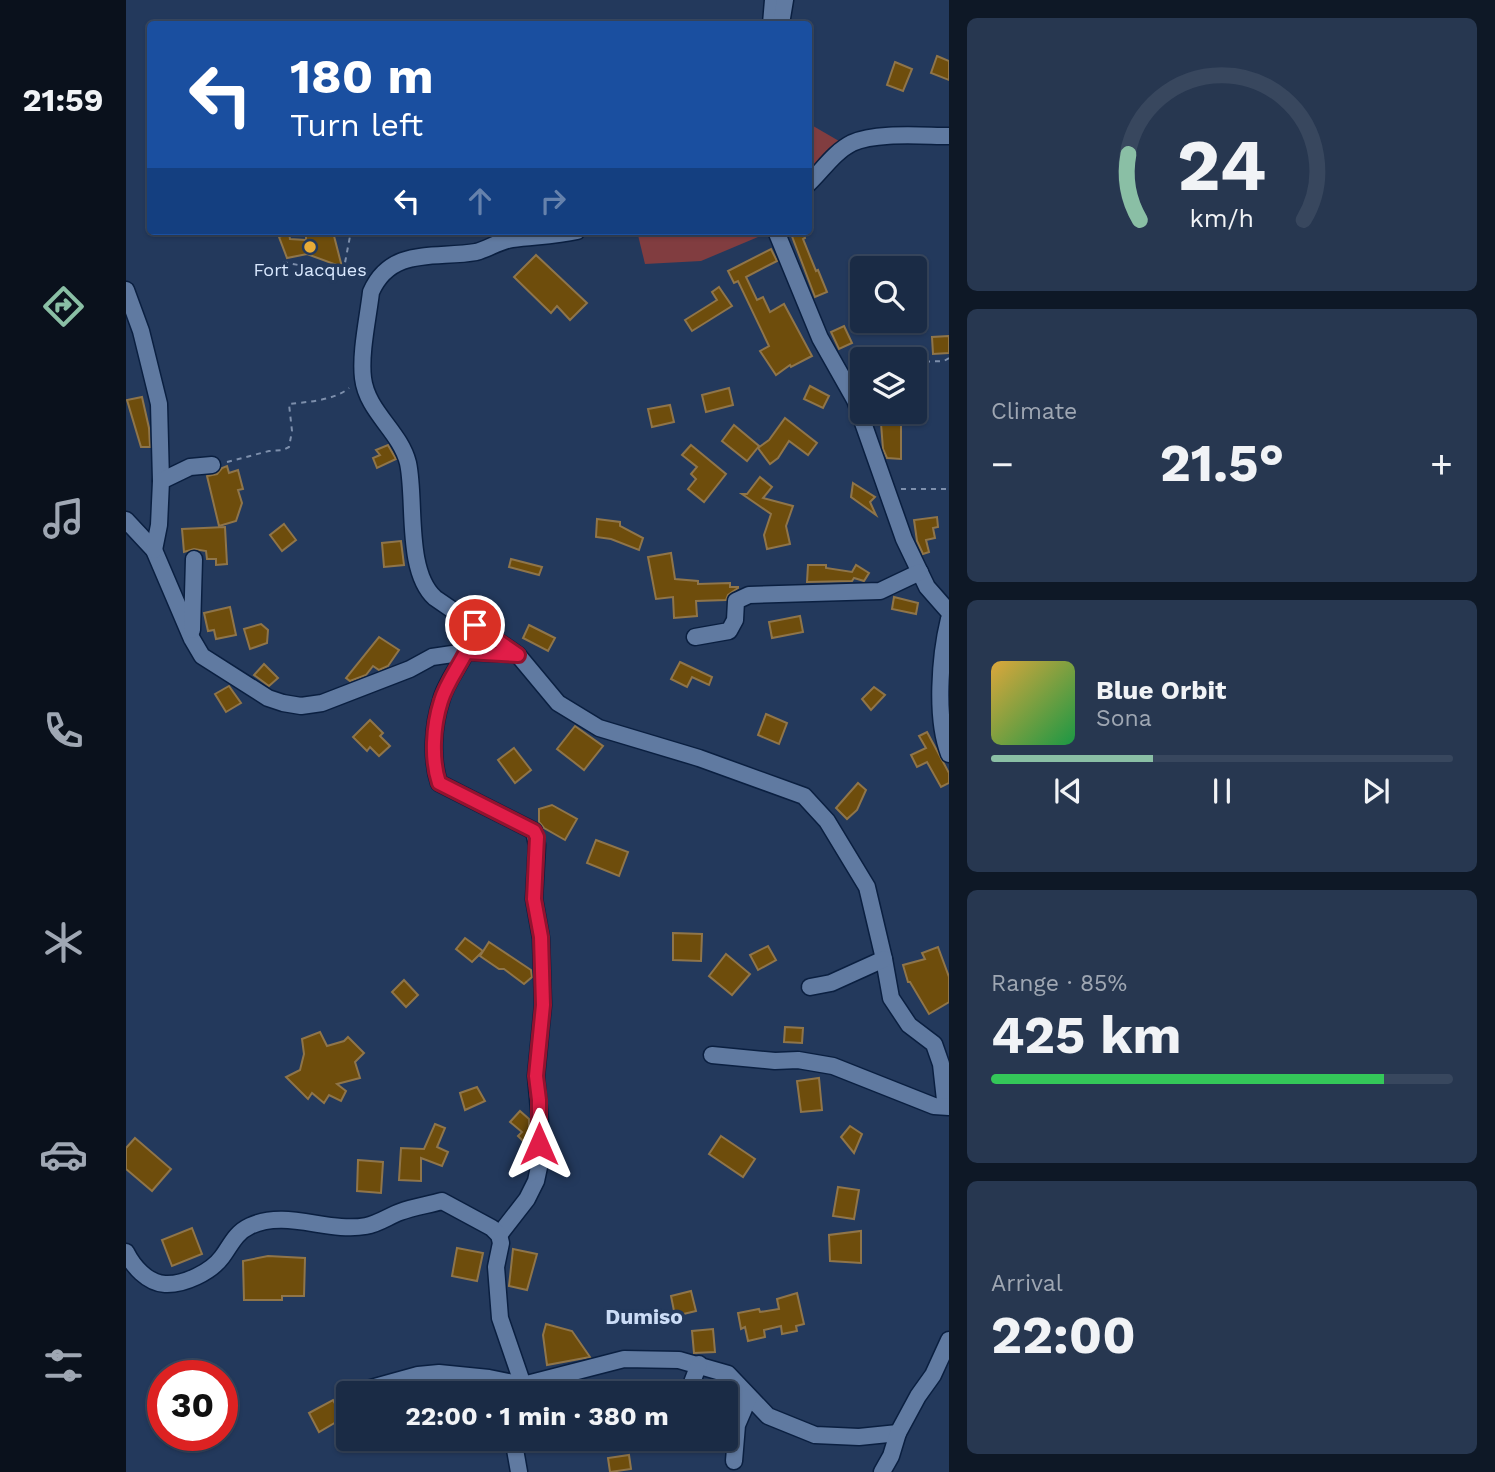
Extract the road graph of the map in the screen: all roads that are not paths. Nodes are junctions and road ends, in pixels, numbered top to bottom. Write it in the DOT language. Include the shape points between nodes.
graph roads {
  1 [pos="773,0"];
  2 [pos="785,0"];
  3 [pos="771,21"];
  4 [pos="782,21"];
  5 [pos="949,135"];
  6 [pos="812,179"];
  7 [pos="561,235"];
  8 [pos="778,235"];
  9 [pos="126,290"];
  10 [pos="212,465"];
  11 [pos="162,481"];
  12 [pos="126,521"];
  13 [pos="153,550"];
  14 [pos="194,559"];
  15 [pos="920,572"];
  16 [pos="949,612"];
  17 [pos="949,620"];
  18 [pos="695,637"];
  19 [pos="192,639"];
  20 [pos="466,652"];
  21 [pos="518,655"];
  22 [pos="949,754"];
  23 [pos="884,959"];
  24 [pos="810,987"];
  25 [pos="712,1055"];
  26 [pos="949,1107"];
  27 [pos="499,1235"];
  28 [pos="126,1252"];
  29 [pos="949,1340"];
  30 [pos="699,1364"];
  31 [pos="393,1381"];
  32 [pos="498,1381"];
  33 [pos="520,1381"];
  34 [pos="549,1381"];
  35 [pos="693,1381"];
  36 [pos="749,1396"];
  37 [pos="898,1433"];
  38 [pos="515,1451"];
  39 [pos="734,1461"];
  40 [pos="519,1472"];
  41 [pos="882,1472"];
  1 -- 3 [label="street"];
  2 -- 4 [label="street"];
  5 -- 6 [label="street" via="852,143"];
  7 -- 21 [label="street" via="510,240 477,252 415,256 390,269 371,292 363,376 366,394 408,463 418,563 427,591"];
  8 -- 15 [label="street" via="820,338 855,400"];
  9 -- 11 [label="street" via="159,404"];
  10 -- 11 [label="street" via="190,467"];
  11 -- 13 [label="street"];
  12 -- 13 [label="street"];
  13 -- 19 [label="street"];
  14 -- 19 [label="street"];
  15 -- 16 [label="street"];
  15 -- 18 [label="street" via="880,592 748,595 736,601 729,631"];
  17 -- 22 [label="street" via="941,659 944,740"];
  19 -- 20 [label="street" via="202,656 268,698 301,706 334,699 432,657"];
  20 -- 21 [label="street"];
  20 -- 27 [label="street" via="438,712 435,763 439,783 534,831 537,845 534,899 541,937 543,1005 536,1076 539,1167 527,1199"];
  21 -- 23 [label="street" via="558,703 600,728 804,796 827,821 867,887"];
  23 -- 24 [label="street" via="831,983"];
  23 -- 26 [label="street" via="891,998 909,1025 934,1044"];
  25 -- 26 [label="street" via="798,1059 833,1066 934,1106"];
  27 -- 28 [label="street" via="442,1201 369,1226 343,1228 281,1220 252,1225 237,1234 220,1260 191,1280 165,1284 151,1279 133,1266"];
  27 -- 33 [label="street" via="500,1318"];
  29 -- 37 [label="street"];
  30 -- 34 [label="street" via="624,1359"];
  30 -- 35 [label="street"];
  30 -- 36 [label="street" via="728,1374"];
  31 -- 32 [label="street" via="439,1373"];
  36 -- 37 [label="street" via="768,1416 815,1435"];
  36 -- 39 [label="street" via="737,1425"];
  37 -- 41 [label="street"];
  38 -- 40 [label="street"];
}
